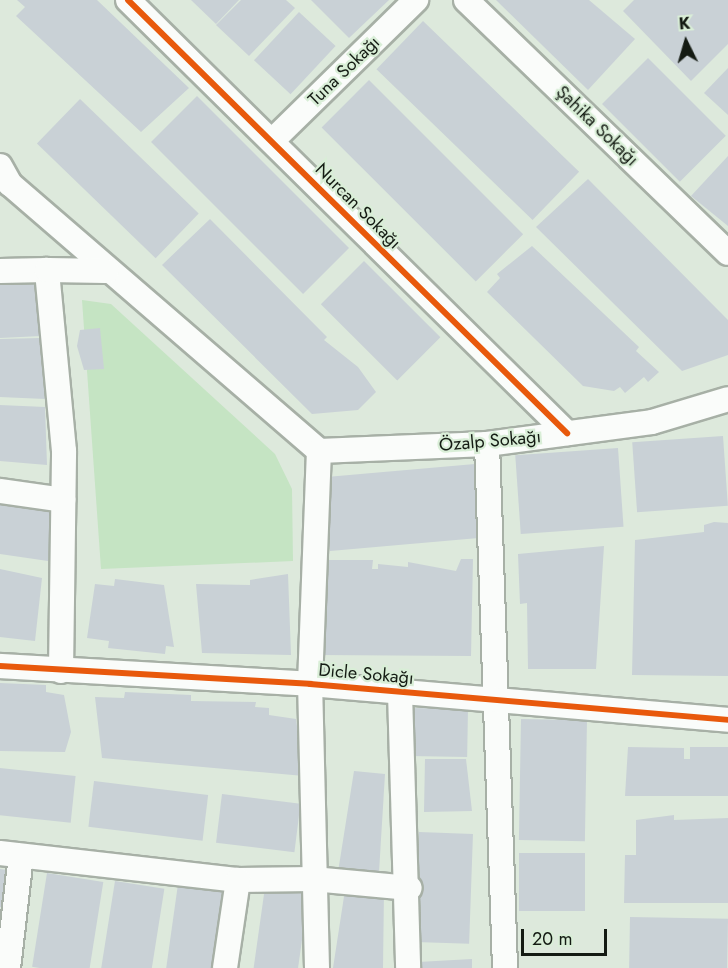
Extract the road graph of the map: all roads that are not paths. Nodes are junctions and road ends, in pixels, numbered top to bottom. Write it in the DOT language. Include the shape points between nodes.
graph roads {
  1 [pos="128,0"];
  2 [pos="416,0"];
  3 [pos="466,0"];
  4 [pos="272,141"];
  5 [pos="0,166"];
  6 [pos="728,253"];
  7 [pos="47,270"];
  8 [pos="0,271"];
  9 [pos="108,271"];
  10 [pos="728,399"];
  11 [pos="567,433"];
  12 [pos="487,444"];
  13 [pos="319,451"];
  14 [pos="0,491"];
  15 [pos="63,500"];
  16 [pos="0,666"];
  17 [pos="61,671"];
  18 [pos="310,684"];
  19 [pos="400,693"];
  20 [pos="494,700"];
  21 [pos="728,720"];
  22 [pos="10,855"];
  23 [pos="313,879"];
  24 [pos="238,880"];
  25 [pos="410,888"];
  26 [pos="8,968"];
  27 [pos="225,968"];
  28 [pos="317,968"];
  29 [pos="408,968"];
  30 [pos="505,968"];
  1 -- 4 [label="street, Nurcan Sokağı"];
  2 -- 4 [label="street, Tuna Sokağı"];
  3 -- 6 [label="street, Şahika Sokağı"];
  4 -- 11 [label="street, Nurcan Sokağı"];
  5 -- 9 [label="street" via="10,184"];
  7 -- 8 [label="street"];
  7 -- 9 [label="street"];
  7 -- 15 [label="street" via="64,451"];
  9 -- 13 [label="street"];
  10 -- 11 [label="street, Özalp Sokağı" via="652,422"];
  11 -- 12 [label="street, Özalp Sokağı"];
  12 -- 13 [label="street, Özalp Sokağı"];
  12 -- 20 [label="street"];
  13 -- 18 [label="street"];
  14 -- 15 [label="street"];
  15 -- 17 [label="street"];
  16 -- 17 [label="street, Dicle Sokağı"];
  17 -- 18 [label="street, Dicle Sokağı"];
  18 -- 19 [label="street, Dicle Sokağı"];
  18 -- 23 [label="street"];
  19 -- 20 [label="street, Dicle Sokağı"];
  19 -- 25 [label="street"];
  20 -- 21 [label="street, Dicle Sokağı"];
  20 -- 30 [label="street"];
  22 -- 24 [label="street"];
  22 -- 26 [label="street"];
  23 -- 24 [label="street"];
  23 -- 25 [label="street"];
  23 -- 28 [label="street"];
  24 -- 27 [label="street"];
  25 -- 29 [label="street"];
}
